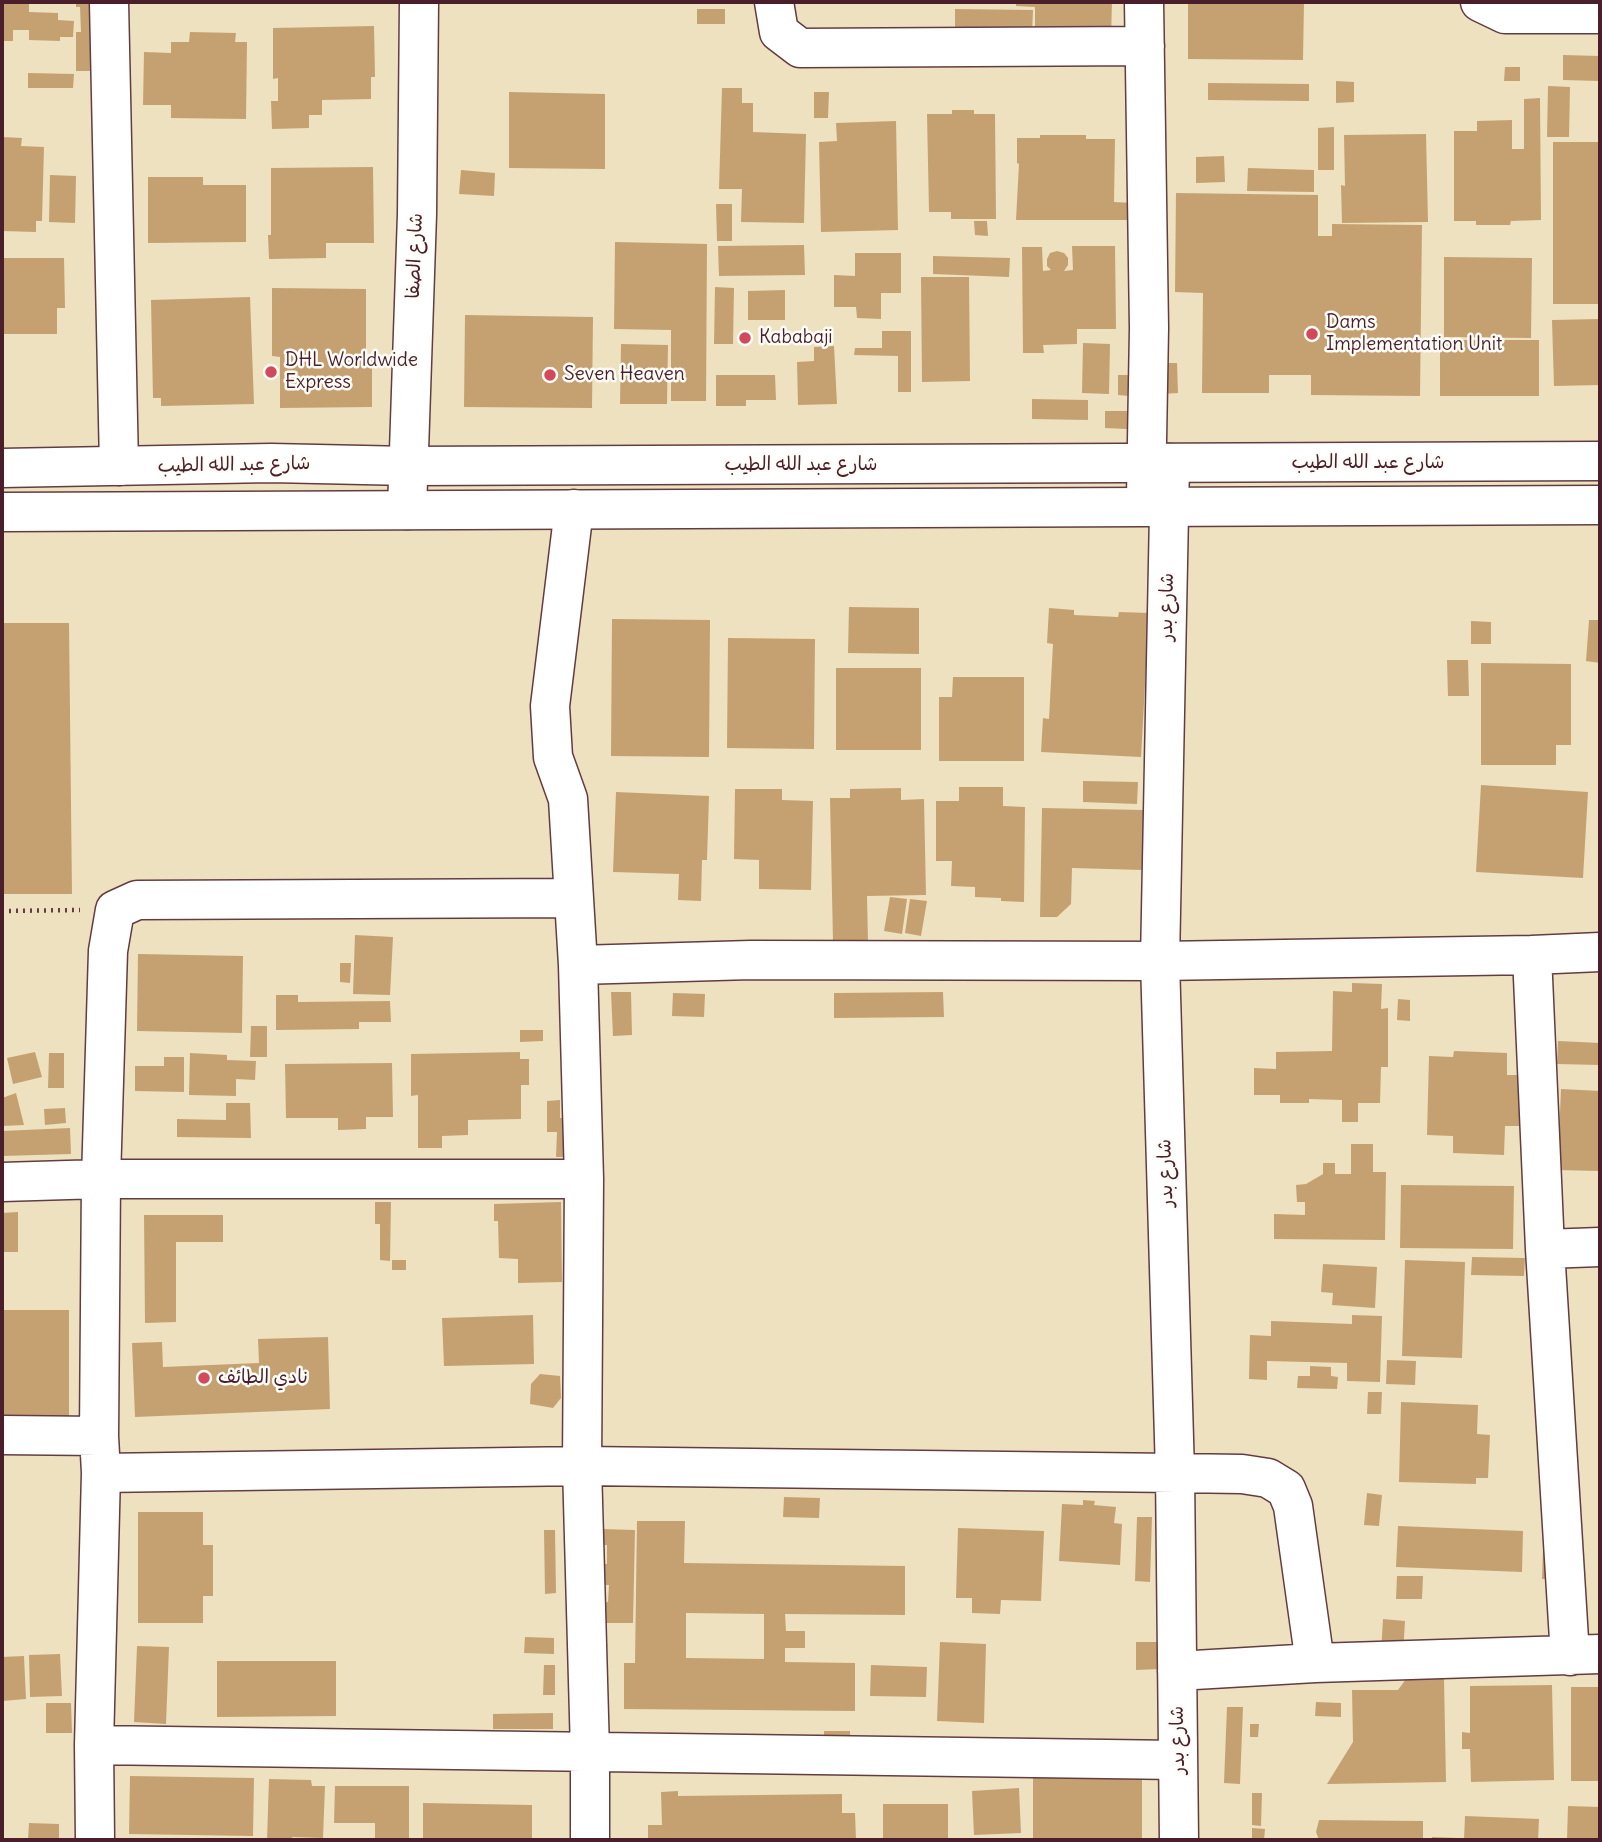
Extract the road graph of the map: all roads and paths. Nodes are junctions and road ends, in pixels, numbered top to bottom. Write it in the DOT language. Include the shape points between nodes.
graph roads {
  1 [pos="109,2"];
  2 [pos="419,2"];
  3 [pos="774,2"];
  4 [pos="1144,2"];
  5 [pos="1480,2"];
  6 [pos="1600,14"];
  7 [pos="1145,47"];
  8 [pos="1600,461"];
  9 [pos="1158,463"];
  10 [pos="119,466"];
  11 [pos="409,466"];
  12 [pos="2,468"];
  13 [pos="1600,505"];
  14 [pos="1157,507"];
  15 [pos="574,509"];
  16 [pos="407,510"];
  17 [pos="2,512"];
  18 [pos="573,898"];
  19 [pos="116,910"];
  20 [pos="2,911"];
  21 [pos="1600,952"];
  22 [pos="1532,955"];
  23 [pos="1160,961"];
  24 [pos="578,965"];
  25 [pos="584,1179"];
  26 [pos="101,1180"];
  27 [pos="2,1182"];
  28 [pos="1600,1247"];
  29 [pos="1545,1249"];
  30 [pos="2,1435"];
  31 [pos="99,1436"];
  32 [pos="582,1466"];
  33 [pos="1175,1473"];
  34 [pos="101,1474"];
  35 [pos="1585,1655"];
  36 [pos="1315,1663"];
  37 [pos="1177,1671"];
  38 [pos="93,1745"];
  39 [pos="590,1752"];
  40 [pos="1178,1760"];
  41 [pos="95,1840"];
  42 [pos="590,1840"];
  43 [pos="1179,1840"];
  1 -- 10 [label="street"];
  2 -- 11 [label="street, شارع الصفا"];
  3 -- 7 [label="street" via="779,33 800,48"];
  4 -- 7 [label="street, شارع بدر"];
  5 -- 6 [label="street" via="1504,14"];
  7 -- 9 [label="street, شارع بدر" via="1149,328"];
  8 -- 9 [label="street, شارع عبد الله الطيب"];
  9 -- 11 [label="street, شارع عبد الله الطيب"];
  9 -- 14 [label="street, شارع بدر"];
  10 -- 11 [label="street, شارع عبد الله الطيب"];
  10 -- 12 [label="street, شارع عبد الله الطيب"];
  11 -- 16 [label="street, شارع الصفا"];
  13 -- 14 [label="street"];
  14 -- 15 [label="street"];
  14 -- 23 [label="street, شارع بدر"];
  15 -- 16 [label="street"];
  15 -- 18 [label="street" via="551,706 553,757 568,799"];
  16 -- 17 [label="street"];
  18 -- 19 [label="street" via="137,900"];
  18 -- 24 [label="street"];
  19 -- 20 [label="path"];
  19 -- 26 [label="street" via="108,951"];
  21 -- 22 [label="street"];
  22 -- 23 [label="street"];
  22 -- 29 [label="street"];
  23 -- 24 [label="street" via="751,960"];
  23 -- 33 [label="street, شارع بدر"];
  24 -- 25 [label="street"];
  25 -- 26 [label="street"];
  25 -- 32 [label="street"];
  26 -- 27 [label="street"];
  26 -- 31 [label="street"];
  28 -- 29 [label="street"];
  29 -- 35 [label="street"];
  30 -- 31 [label="street"];
  31 -- 34 [label="street"];
  32 -- 33 [label="street"];
  32 -- 34 [label="street"];
  32 -- 39 [label="street"];
  33 -- 36 [label="street" via="1241,1474 1268,1478 1286,1489 1293,1506"];
  33 -- 37 [label="street, شارع بدر"];
  34 -- 38 [label="street"];
  35 -- 36 [label="street"];
  36 -- 37 [label="street"];
  37 -- 40 [label="street, شارع بدر"];
  38 -- 39 [label="street"];
  38 -- 41 [label="street"];
  39 -- 40 [label="street"];
  39 -- 42 [label="street"];
  40 -- 43 [label="street, شارع بدر"];
}
